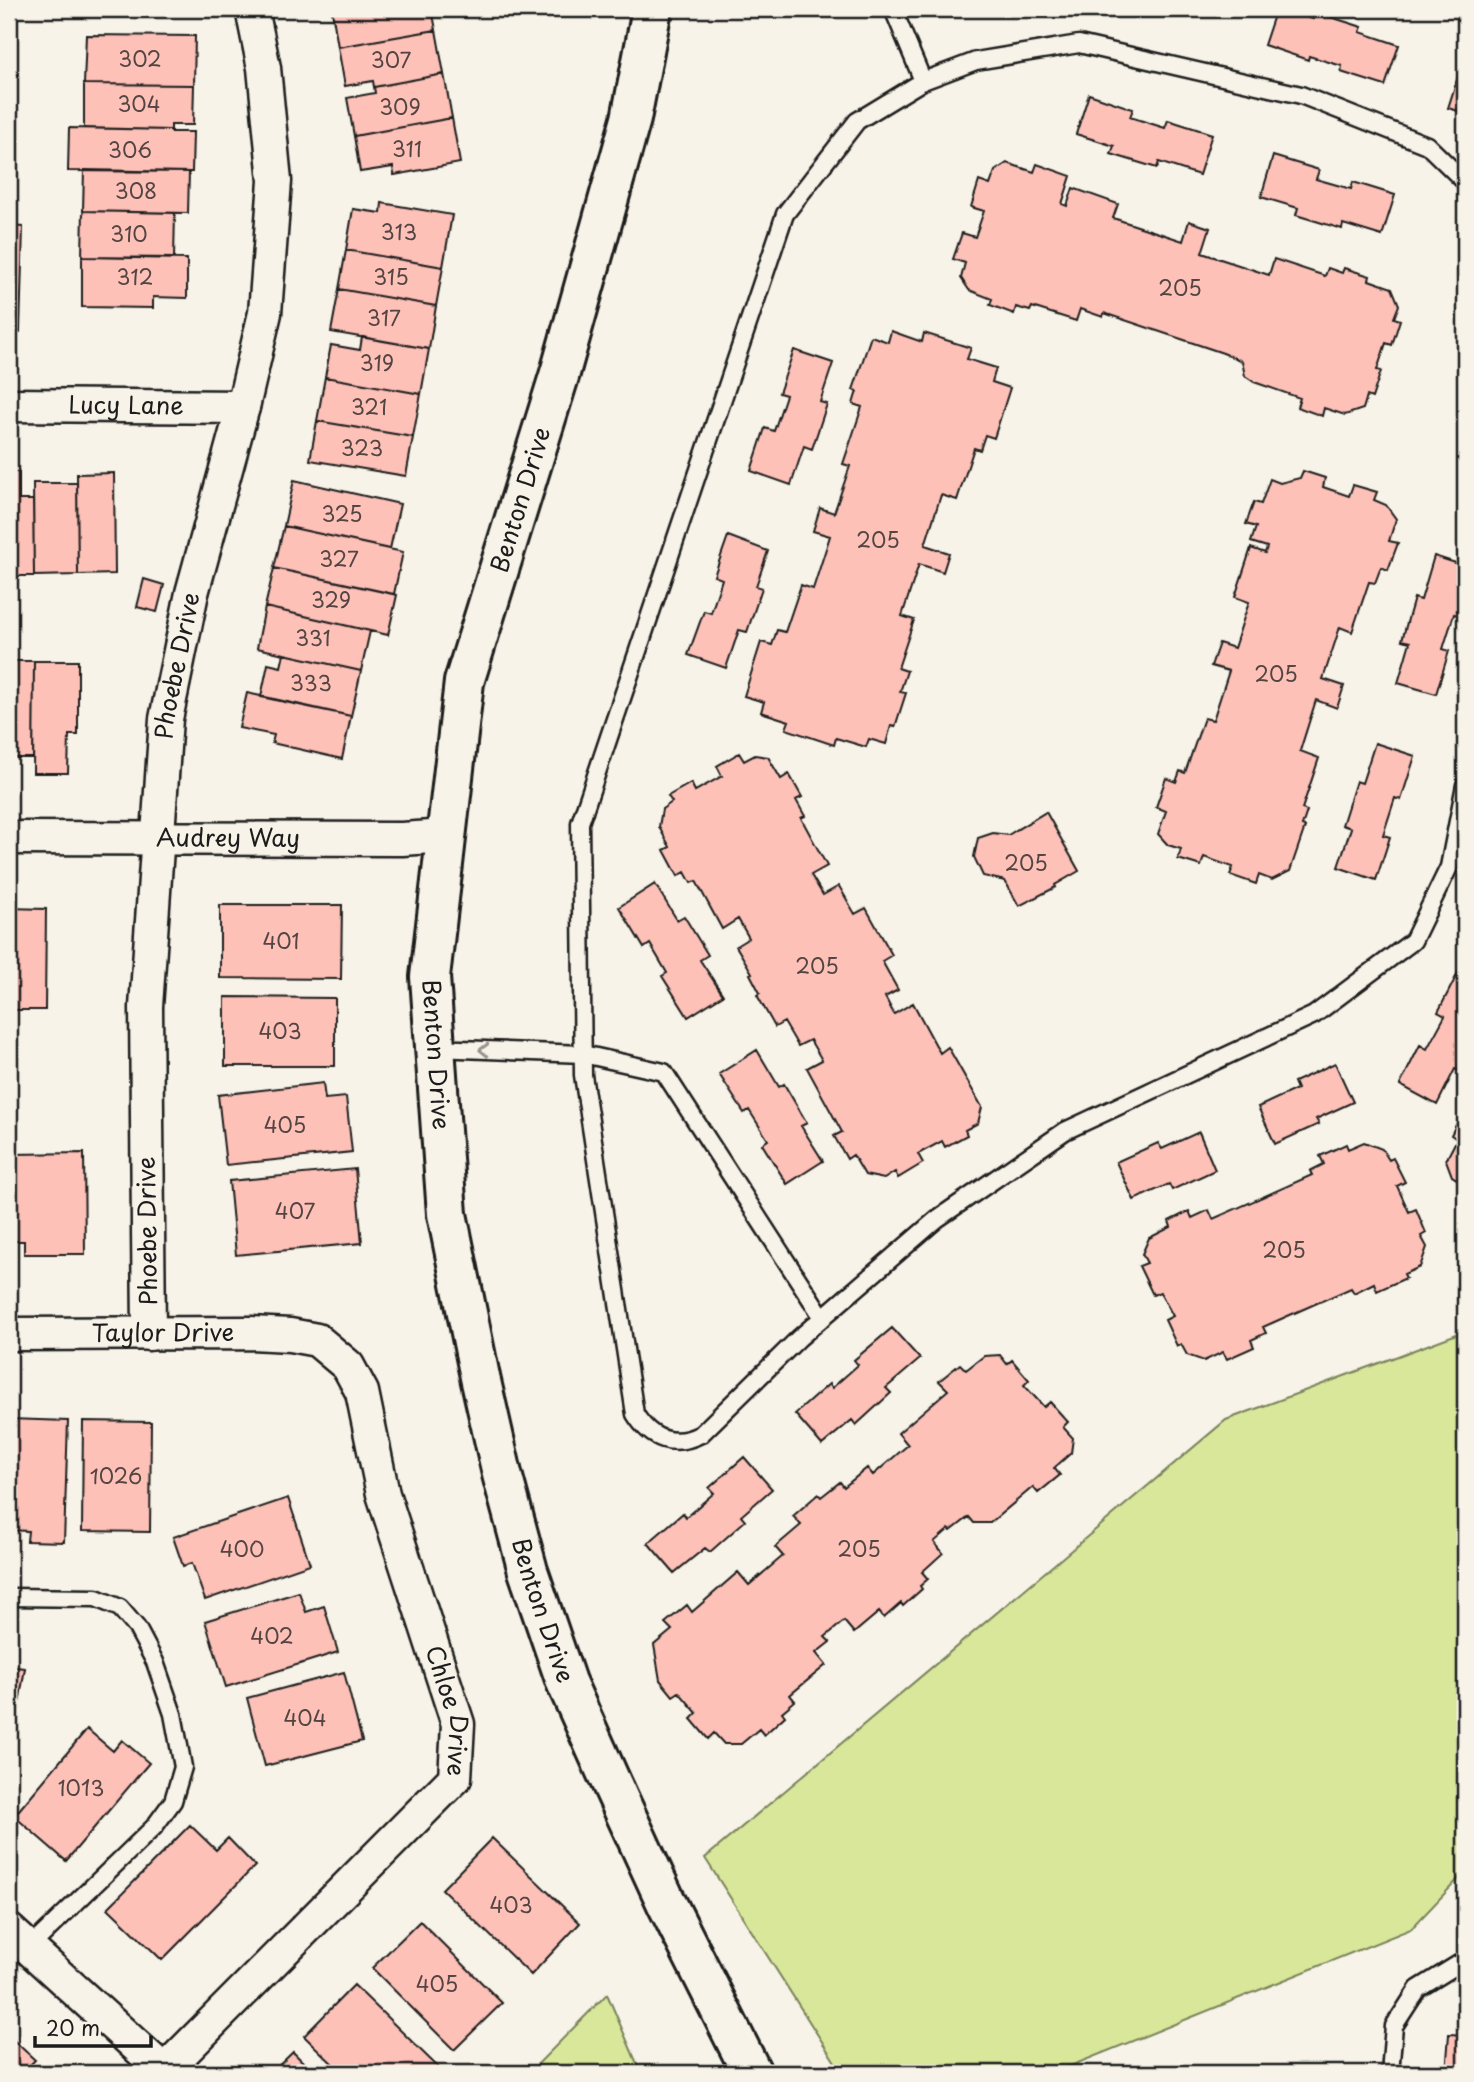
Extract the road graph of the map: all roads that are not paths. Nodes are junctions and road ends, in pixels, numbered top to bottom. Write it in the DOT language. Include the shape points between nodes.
graph roads {
  1 [pos="252,9"];
  2 [pos="652,9"];
  3 [pos="893,9"];
  4 [pos="923,81"];
  5 [pos="1465,182"];
  6 [pos="9,405"];
  7 [pos="243,407"];
  8 [pos="1465,785"];
  9 [pos="446,836"];
  10 [pos="9,838"];
  11 [pos="158,839"];
  12 [pos="435,1048"];
  13 [pos="583,1054"];
  14 [pos="823,1318"];
  15 [pos="9,1334"];
  16 [pos="149,1334"];
  17 [pos="317,1340"];
  18 [pos="9,1597"];
  19 [pos="19,1939"];
  20 [pos="1465,1960"];
  21 [pos="163,2072"];
  22 [pos="752,2073"];
  23 [pos="1390,2073"];
  1 -- 7 [label="street, Phoebe Drive" via="264,68 275,181 265,313"];
  2 -- 9 [label="street, Benton Drive" via="631,119 560,373 464,682"];
  3 -- 4 [label="lane"];
  4 -- 5 [label="lane" via="976,61 1079,44 1301,96 1427,145"];
  4 -- 13 [label="lane" via="857,121 785,214 580,823"];
  6 -- 7 [label="street, Lucy Lane"];
  7 -- 11 [label="street, Phoebe Drive" via="192,593 166,719"];
  8 -- 14 [label="lane" via="1449,867 1413,941 1314,1015 1065,1130 937,1219"];
  9 -- 11 [label="street, Audrey Way"];
  9 -- 12 [label="street, Benton Drive" via="430,977"];
  10 -- 11 [label="street, Audrey Way"];
  11 -- 16 [label="street, Phoebe Drive" via="146,1007"];
  13 -- 12 [label="lane, one-way"];
  12 -- 22 [label="street, Benton Drive" via="447,1214 528,1571 566,1682 608,1778"];
  13 -- 14 [label="lane" via="664,1072"];
  13 -- 14 [label="lane" via="635,1414 642,1426 663,1440 677,1442 701,1434"];
  15 -- 16 [label="street, Taylor Drive"];
  16 -- 17 [label="street, Taylor Drive" via="251,1333"];
  17 -- 21 [label="street, Chloe Drive" via="348,1366 362,1392 383,1494 458,1724 455,1778"];
  18 -- 19 [label="lane" via="96,1598 120,1608 155,1661 173,1714 183,1767 173,1801 154,1827"];
  19 -- 21 [label="street"];
  20 -- 23 [label="lane" via="1419,1989 1394,2026"];
}
